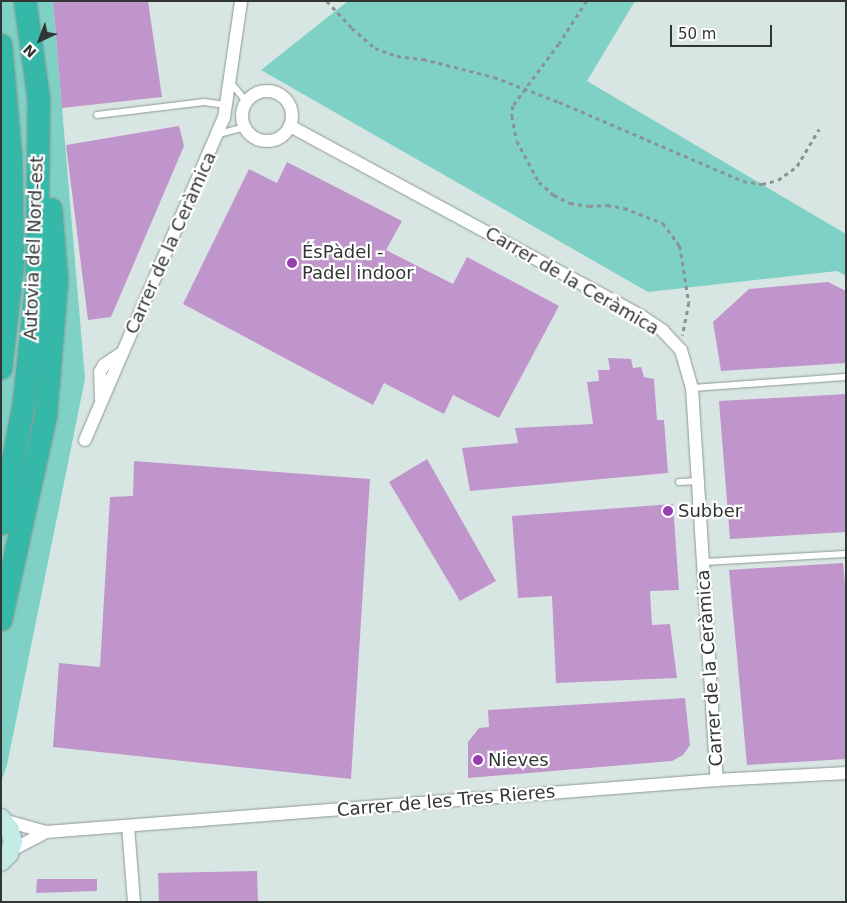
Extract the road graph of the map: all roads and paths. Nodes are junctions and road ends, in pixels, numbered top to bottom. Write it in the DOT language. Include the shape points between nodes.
graph roads {
  1 [pos="25,1"];
  2 [pos="241,1"];
  3 [pos="327,1"];
  4 [pos="588,1"];
  5 [pos="1,45"];
  6 [pos="230,82"];
  7 [pos="524,90"];
  8 [pos="39,100"];
  9 [pos="247,102"];
  10 [pos="228,105"];
  11 [pos="97,115"];
  12 [pos="290,126"];
  13 [pos="245,127"];
  14 [pos="819,129"];
  15 [pos="219,134"];
  16 [pos="681,350"];
  17 [pos="1,368"];
  18 [pos="846,377"];
  19 [pos="692,388"];
  20 [pos="85,440"];
  21 [pos="698,481"];
  22 [pos="679,482"];
  23 [pos="1,524"];
  24 [pos="846,554"];
  25 [pos="703,562"];
  26 [pos="1,620"];
  27 [pos="846,773"];
  28 [pos="717,780"];
  29 [pos="2,819"];
  30 [pos="128,826"];
  31 [pos="46,832"];
  32 [pos="6,856"];
  33 [pos="134,902"];
  1 -- 8 [label="highway, Autovia del Nord-est"];
  2 -- 6 [label="street"];
  3 -- 7 [label="path" via="375,48 397,56 423,59 494,77"];
  4 -- 7 [label="path"];
  5 -- 17 [label="highway, Autovia del Nord-est" via="11,158 13,263"];
  6 -- 9 [label="lane"];
  6 -- 10 [label="street"];
  7 -- 14 [label="path" via="744,181 762,184 778,180 797,166"];
  7 -- 16 [label="path" via="512,116 517,141 539,182 570,203 624,208 663,223 680,246 689,303"];
  8 -- 23 [label="highway, Autovia del Nord-est" via="36,300 24,403"];
  8 -- 26 [label="highway" via="45,127 55,300 46,415"];
  9 -- 12 [label="street" via="252,96 267,91 282,97 291,110"];
  9 -- 13 [label="street" via="242,114"];
  10 -- 11 [label="lane" via="204,102"];
  10 -- 15 [label="street"];
  12 -- 13 [label="street" via="286,133 272,141 256,138"];
  12 -- 16 [label="street, Carrer de la Ceràmica" via="641,316 663,331"];
  13 -- 15 [label="lane, Carrer de la Ceràmica"];
  15 -- 20 [label="street, Carrer de la Ceràmica"];
  16 -- 19 [label="street, Carrer de la Ceràmica"];
  18 -- 19 [label="lane"];
  19 -- 21 [label="street, Carrer de la Ceràmica"];
  21 -- 22 [label="lane"];
  21 -- 25 [label="street, Carrer de la Ceràmica"];
  24 -- 25 [label="lane"];
  25 -- 28 [label="street, Carrer de la Ceràmica"];
  27 -- 28 [label="street, Carrer de les Tres Rieres"];
  28 -- 30 [label="street, Carrer de les Tres Rieres"];
  29 -- 31 [label="street, Carrer de les Tres Rieres"];
  29 -- 32 [label="main road" via="12,836"];
  30 -- 31 [label="street, Carrer de les Tres Rieres"];
  30 -- 33 [label="street"];
  31 -- 32 [label="street, Carrer de les Tres Rieres"];
}
